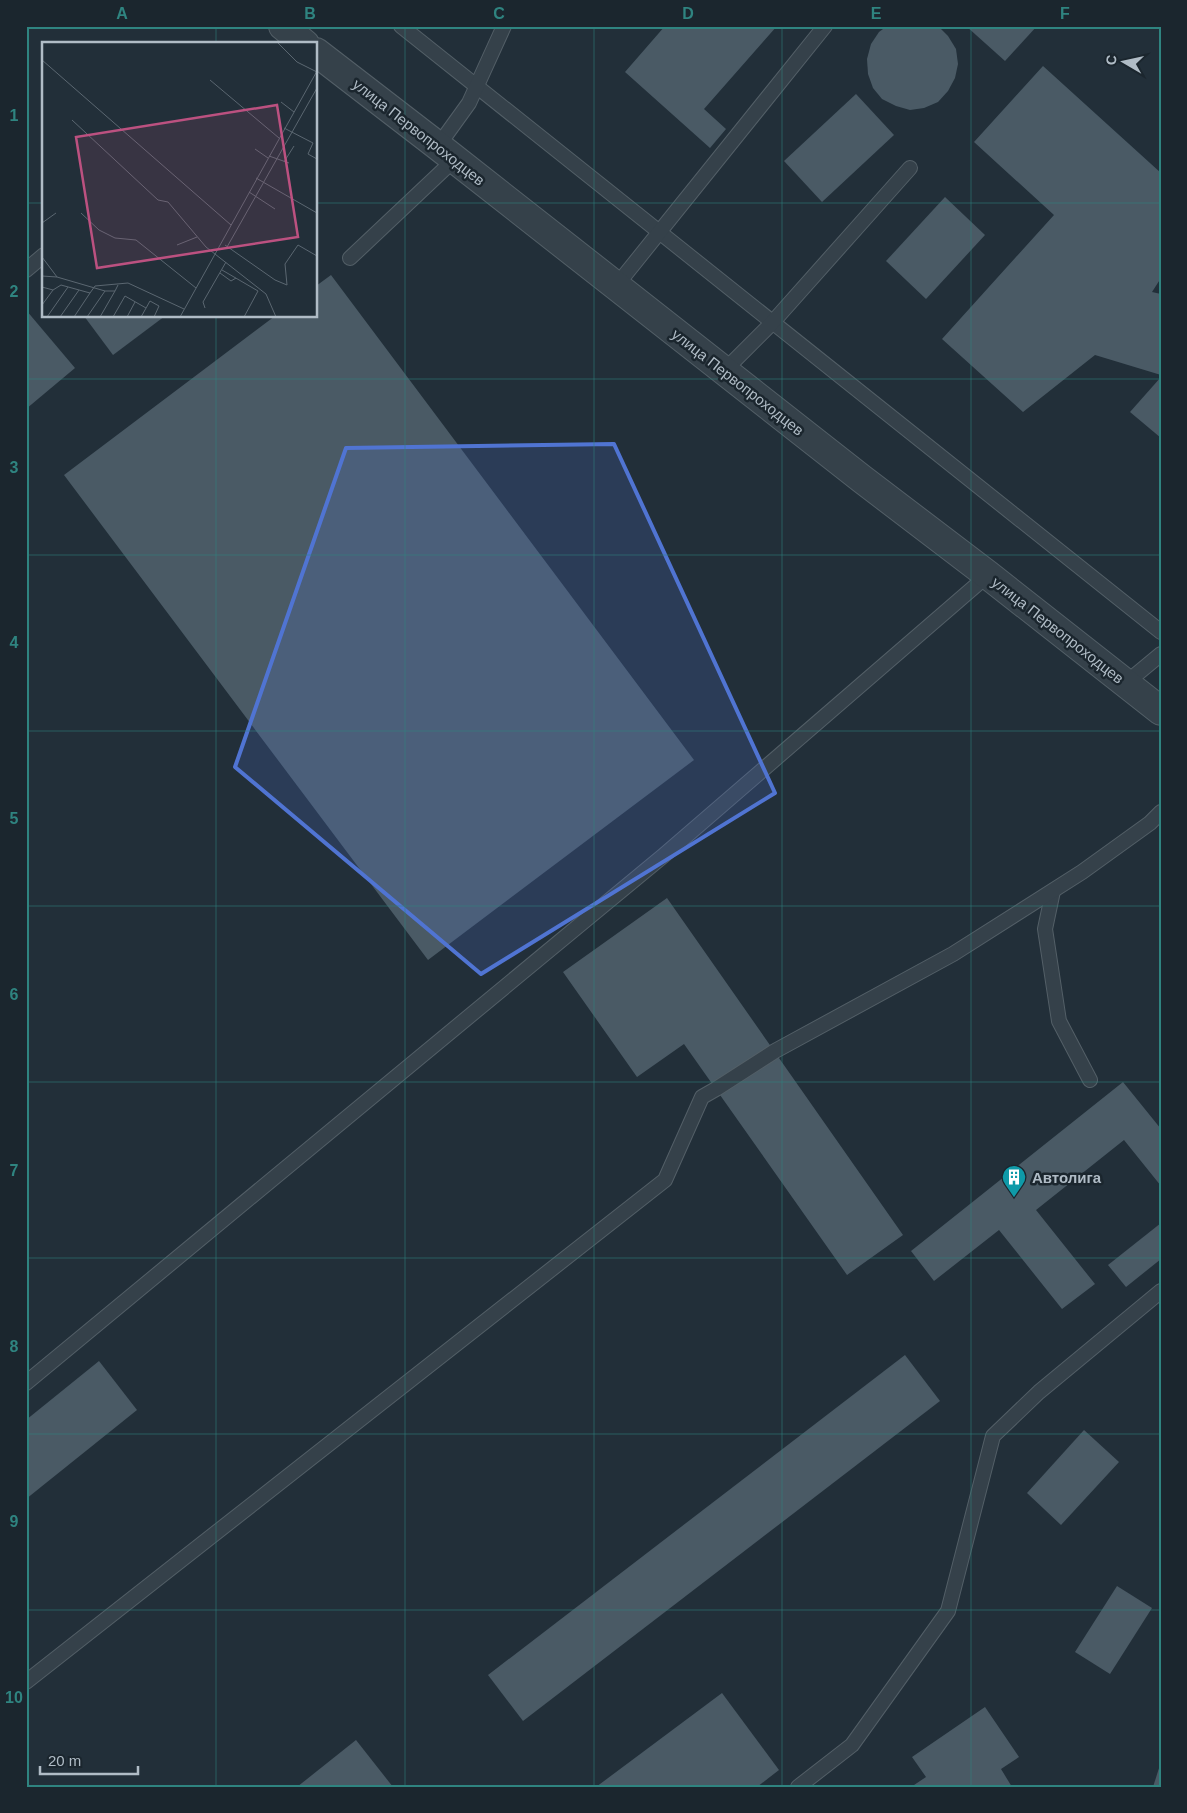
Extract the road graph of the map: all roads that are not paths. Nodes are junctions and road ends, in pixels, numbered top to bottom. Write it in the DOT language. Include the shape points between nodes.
graph roads {
  1 [pos="401,26"];
  2 [pos="504,26"];
  3 [pos="825,26"];
  4 [pos="318,54"];
  5 [pos="476,86"];
  6 [pos="447,153"];
  7 [pos="910,168"];
  8 [pos="658,232"];
  9 [pos="42,257"];
  10 [pos="350,258"];
  11 [pos="26,270"];
  12 [pos="616,286"];
  13 [pos="772,322"];
  14 [pos="724,371"];
  15 [pos="988,575"];
  16 [pos="1161,632"];
  17 [pos="1161,654"];
  18 [pos="1126,683"];
  19 [pos="1161,711"];
  20 [pos="1161,812"];
  21 [pos="1054,891"];
  22 [pos="1090,1080"];
  23 [pos="1161,1292"];
  24 [pos="26,1383"];
  25 [pos="26,1682"];
  26 [pos="798,1787"];
  1 -- 5 [label="lane"];
  2 -- 5 [label="lane"];
  3 -- 8 [label="lane"];
  4 -- 6 [label="street, улица Первопроходцев"];
  5 -- 6 [label="lane"];
  5 -- 8 [label="lane"];
  6 -- 10 [label="lane"];
  6 -- 12 [label="street, улица Первопроходцев"];
  7 -- 13 [label="lane"];
  8 -- 12 [label="lane"];
  8 -- 13 [label="lane"];
  9 -- 11 [label="lane"];
  12 -- 14 [label="street, улица Первопроходцев"];
  13 -- 14 [label="lane"];
  13 -- 16 [label="lane"];
  14 -- 15 [label="street, улица Первопроходцев"];
  15 -- 18 [label="street, улица Первопроходцев"];
  15 -- 24 [label="lane" via="662,856"];
  17 -- 18 [label="lane"];
  18 -- 19 [label="street, улица Первопроходцев"];
  20 -- 21 [label="lane"];
  21 -- 22 [label="lane" via="1045,929 1059,1021"];
  21 -- 25 [label="lane" via="953,954 775,1051 702,1097 665,1180"];
  23 -- 26 [label="lane" via="1039,1392 993,1436 948,1611 852,1745"];
}
